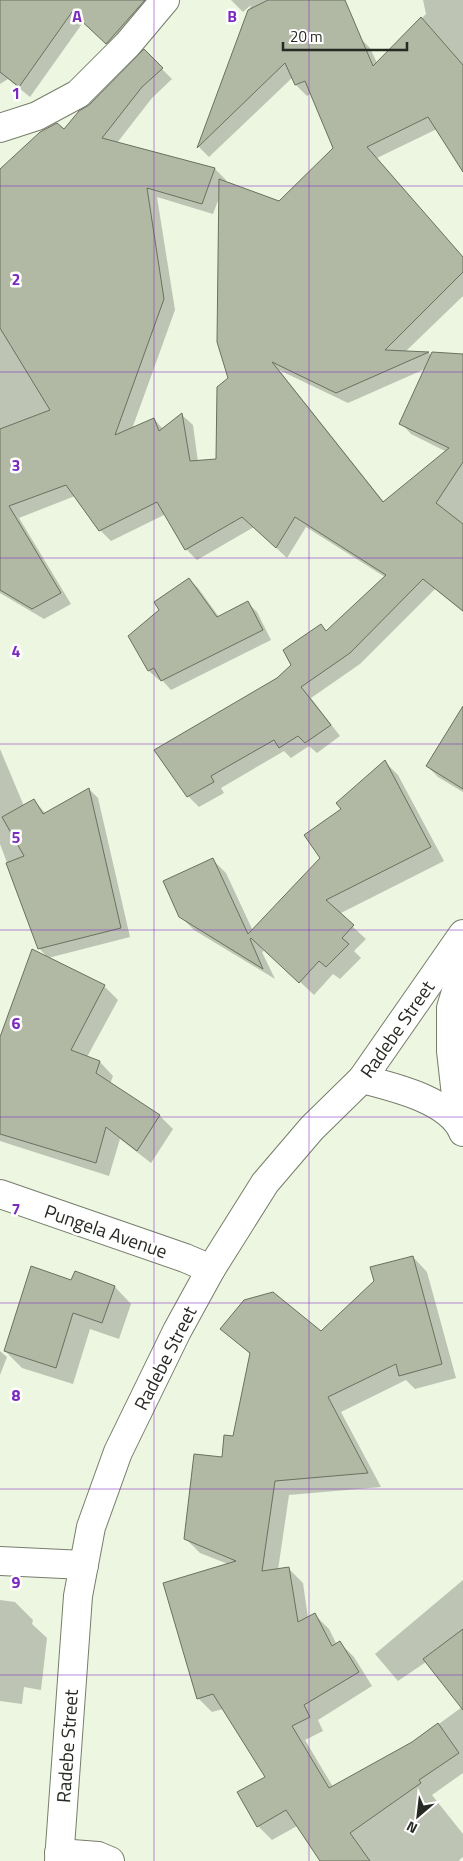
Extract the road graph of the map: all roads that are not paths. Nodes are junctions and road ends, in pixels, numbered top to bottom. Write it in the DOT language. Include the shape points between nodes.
graph roads {
  1 [pos="165,0"];
  2 [pos="0,128"];
  3 [pos="463,934"];
  4 [pos="463,968"];
  5 [pos="362,1079"];
  6 [pos="461,1127"];
  7 [pos="0,1194"];
  8 [pos="210,1269"];
  9 [pos="0,1561"];
  10 [pos="84,1565"];
  11 [pos="59,1857"];
  12 [pos="110,1861"];
  1 -- 2 [label="street" via="128,44 78,94 37,116"];
  3 -- 5 [label="street, Radebe Street"];
  4 -- 6 [label="street" via="451,1008 451,1051"];
  5 -- 6 [label="street" via="400,1088 431,1101"];
  5 -- 8 [label="street, Radebe Street" via="312,1128 265,1183"];
  7 -- 8 [label="street, Pungela Avenue"];
  8 -- 10 [label="street, Radebe Street" via="118,1452 92,1527"];
  9 -- 10 [label="street"];
  10 -- 11 [label="street, Radebe Street" via="78,1596"];
  11 -- 12 [label="street" via="98,1856"];
}
